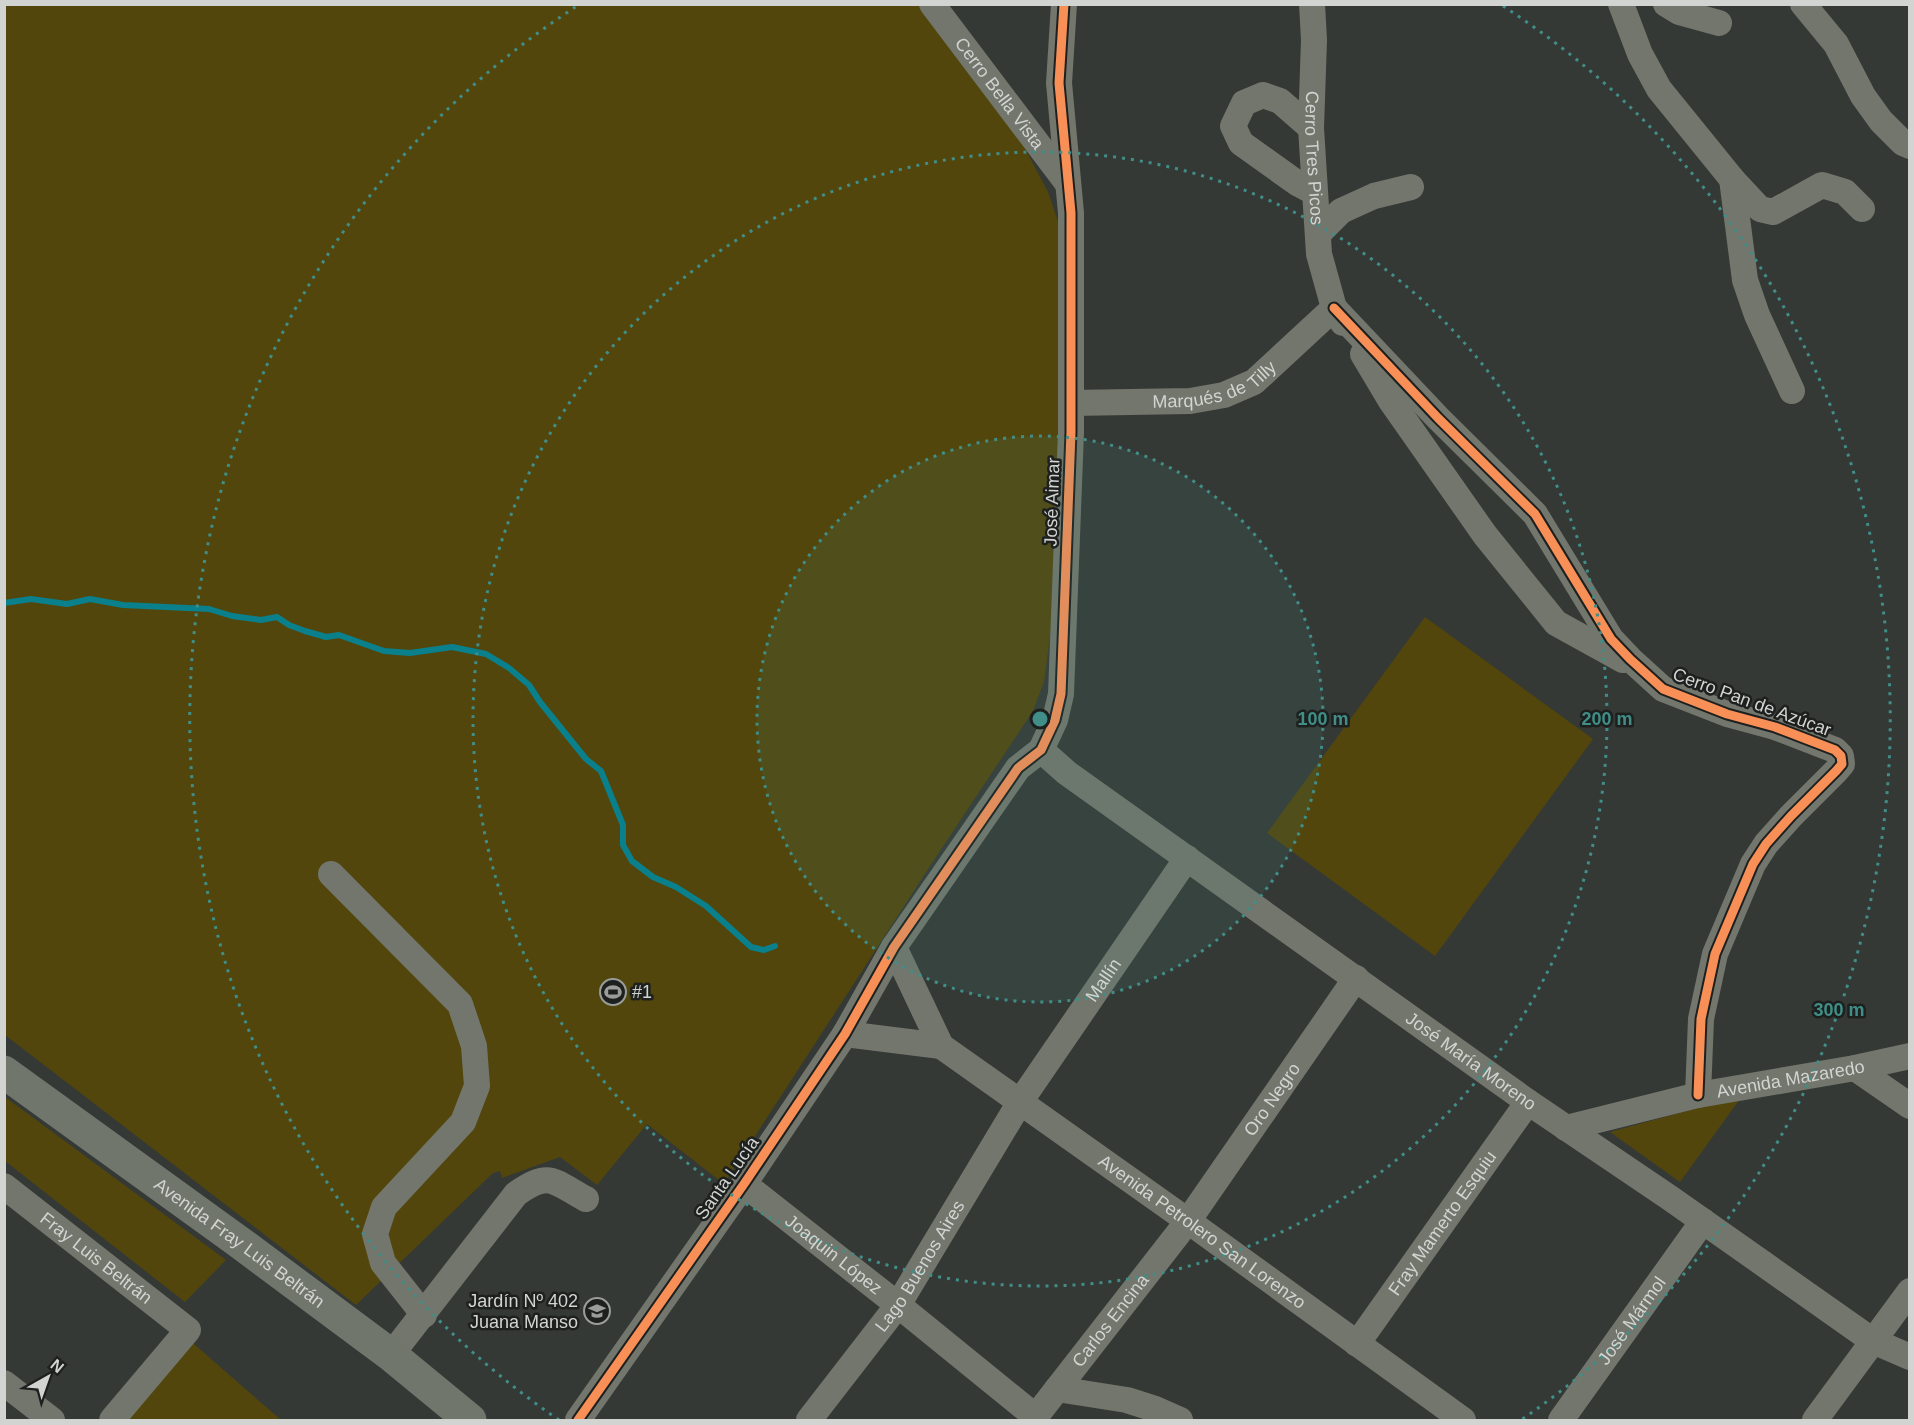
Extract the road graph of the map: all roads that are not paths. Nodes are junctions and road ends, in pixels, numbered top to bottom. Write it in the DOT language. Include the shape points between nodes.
graph roads {
  1 [pos="932,4"];
  2 [pos="1064,4"];
  3 [pos="1312,4"];
  4 [pos="1621,4"];
  5 [pos="1666,4"];
  6 [pos="1803,4"];
  7 [pos="1719,23"];
  8 [pos="1311,128"];
  9 [pos="1910,146"];
  10 [pos="1732,178"];
  11 [pos="1068,184"];
  12 [pos="1412,187"];
  13 [pos="1314,192"];
  14 [pos="1862,209"];
  15 [pos="1319,233"];
  16 [pos="1334,308"];
  17 [pos="1792,391"];
  18 [pos="1071,403"];
  19 [pos="1643,671"];
  20 [pos="1041,750"];
  21 [pos="1187,858"];
  22 [pos="331,874"];
  23 [pos="894,947"];
  24 [pos="1356,978"];
  25 [pos="844,1034"];
  26 [pos="941,1046"];
  27 [pos="1910,1056"];
  28 [pos="1855,1068"];
  29 [pos="4,1072"];
  30 [pos="1698,1095"];
  31 [pos="1020,1102"];
  32 [pos="1528,1102"];
  33 [pos="1910,1106"];
  34 [pos="1566,1128"];
  35 [pos="744,1184"];
  36 [pos="4,1186"];
  37 [pos="586,1199"];
  38 [pos="1188,1221"];
  39 [pos="1703,1221"];
  40 [pos="1910,1291"];
  41 [pos="898,1305"];
  42 [pos="423,1315"];
  43 [pos="1873,1341"];
  44 [pos="1357,1344"];
  45 [pos="391,1355"];
  46 [pos="1910,1357"];
  47 [pos="4,1383"];
  48 [pos="1057,1389"];
  49 [pos="1034,1418"];
  50 [pos="52,1420"];
  51 [pos="112,1420"];
  52 [pos="470,1420"];
  53 [pos="578,1420"];
  54 [pos="809,1420"];
  55 [pos="1180,1420"];
  56 [pos="1463,1420"];
  57 [pos="1561,1420"];
  58 [pos="1815,1420"];
  1 -- 11 [label="street, Cerro Bella Vista"];
  2 -- 11 [label="street, José Aimar" via="1059,83"];
  3 -- 8 [label="street, Cerro Tres Picos"];
  4 -- 10 [label="street" via="1640,54 1659,89"];
  5 -- 7 [label="street" via="1679,12"];
  6 -- 9 [label="street" via="1836,44 1881,121"];
  8 -- 13 [label="street, Cerro Tres Picos"];
  8 -- 13 [label="street" via="1280,101 1263,95 1244,104 1233,126 1241,143"];
  10 -- 14 [label="street" via="1760,209 1773,212 1822,185 1845,192"];
  10 -- 17 [label="street" via="1745,280 1756,315"];
  11 -- 18 [label="street, José Aimar"];
  12 -- 15 [label="street" via="1374,196 1341,211"];
  13 -- 15 [label="street, Cerro Tres Picos"];
  15 -- 16 [label="street, Cerro Tres Picos" via="1319,254"];
  16 -- 18 [label="street, Marqués de Tilly" via="1254,382 1224,395 1190,401"];
  16 -- 19 [label="street, Cerro Pan de Azúcar" via="1535,514 1611,639"];
  16 -- 19 [label="street, Cerro Pan de Azúcar" via="1418,440 1485,535 1556,623"];
  18 -- 20 [label="street, José Aimar" via="1061,694 1055,720"];
  19 -- 30 [label="street, Cerro Pan de Azúcar" via="1663,688 1727,714 1775,726 1841,756 1842,764 1766,844 1744,884 1715,954 1701,1018"];
  20 -- 21 [label="street, José María Moreno" via="1067,773"];
  20 -- 23 [label="street, José Aimar" via="1018,768"];
  21 -- 24 [label="street, José María Moreno"];
  21 -- 31 [label="street, Mallín"];
  22 -- 42 [label="street" via="460,1004 474,1046 477,1086 463,1122 384,1207 375,1234 383,1263"];
  23 -- 25 [label="street, Santa Lucía"];
  23 -- 26 [label="street, Avenida Petrolero San Lorenzo"];
  24 -- 32 [label="street, José María Moreno"];
  24 -- 38 [label="street, Oro Negro"];
  25 -- 26 [label="street, Avenida Petrolero San Lorenzo"];
  25 -- 35 [label="street, Santa Lucía"];
  26 -- 31 [label="street, Avenida Petrolero San Lorenzo"];
  27 -- 28 [label="street, Avenida Mazaredo"];
  28 -- 30 [label="street, Avenida Mazaredo"];
  28 -- 33 [label="street"];
  29 -- 45 [label="main road, Avenida Fray Luis Beltrán"];
  30 -- 34 [label="street, Avenida Mazaredo"];
  31 -- 38 [label="street, Avenida Petrolero San Lorenzo"];
  31 -- 41 [label="street, Lago Buenos Aires"];
  32 -- 34 [label="street, José María Moreno"];
  32 -- 44 [label="street, Fray Mamerto Esquiu"];
  34 -- 39 [label="street, José María Moreno"];
  35 -- 41 [label="street, Joaquin López"];
  35 -- 53 [label="street, Santa Lucía"];
  36 -- 51 [label="street, Fray Luis Beltrán" via="188,1330"];
  37 -- 42 [label="street" via="550,1179 533,1181 516,1194"];
  38 -- 44 [label="street, Avenida Petrolero San Lorenzo"];
  38 -- 48 [label="street, Carlos Encina"];
  39 -- 43 [label="street, José María Moreno"];
  39 -- 57 [label="street, José Mármol"];
  40 -- 43 [label="street"];
  41 -- 49 [label="street, Joaquin López"];
  41 -- 54 [label="street, Lago Buenos Aires"];
  42 -- 45 [label="street"];
  43 -- 46 [label="street, José María Moreno"];
  43 -- 58 [label="street"];
  44 -- 56 [label="street, Avenida Petrolero San Lorenzo"];
  45 -- 52 [label="main road, Avenida Fray Luis Beltrán"];
  47 -- 50 [label="street"];
  48 -- 49 [label="street, Carlos Encina"];
  48 -- 55 [label="street" via="1128,1400"];
}
